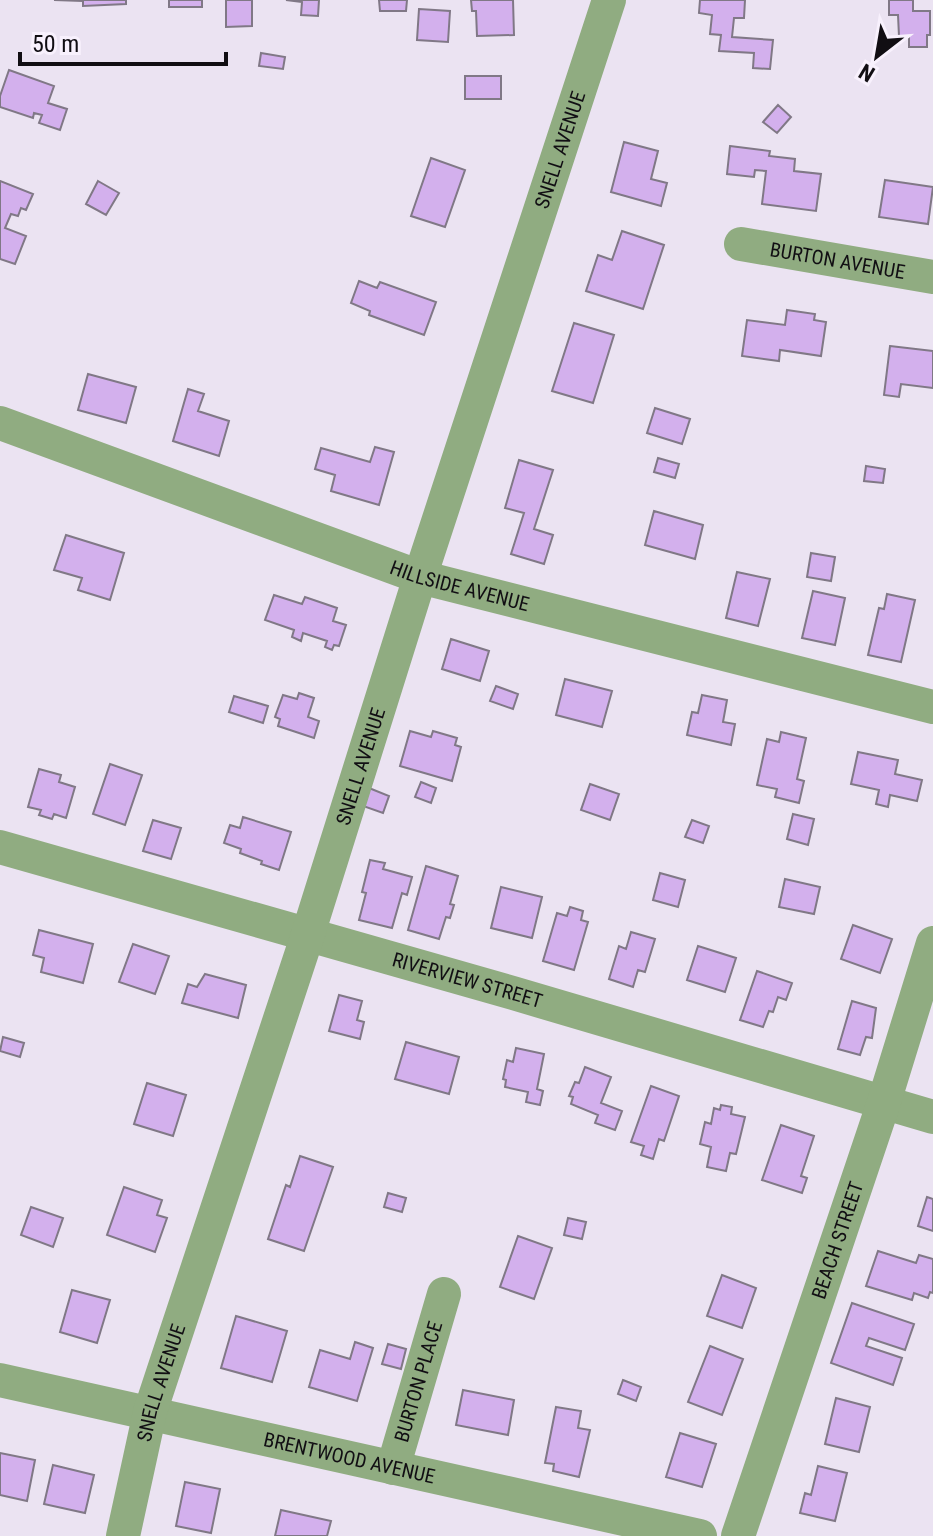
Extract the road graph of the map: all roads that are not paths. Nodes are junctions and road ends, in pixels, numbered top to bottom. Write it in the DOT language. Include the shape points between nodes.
graph roads {
  1 [pos="609,0"];
  2 [pos="741,244"];
  3 [pos="933,277"];
  4 [pos="0,423"];
  5 [pos="420,577"];
  6 [pos="933,707"];
  7 [pos="0,847"];
  8 [pos="308,934"];
  9 [pos="933,943"];
  10 [pos="884,1102"];
  11 [pos="933,1117"];
  12 [pos="444,1294"];
  13 [pos="0,1380"];
  14 [pos="150,1412"];
  15 [pos="393,1468"];
  16 [pos="123,1536"];
  17 [pos="700,1536"];
  18 [pos="738,1536"];
  1 -- 5 [label="street, SNELL AVENUE"];
  2 -- 3 [label="street, BURTON AVENUE"];
  4 -- 5 [label="street, HILLSIDE AVENUE"];
  5 -- 6 [label="street, HILLSIDE AVENUE"];
  5 -- 8 [label="street, SNELL AVENUE"];
  7 -- 8 [label="street, RIVERVIEW STREET"];
  8 -- 10 [label="street, RIVERVIEW STREET"];
  8 -- 14 [label="street, SNELL AVENUE"];
  9 -- 10 [label="street, BEACH STREET"];
  10 -- 11 [label="street, RIVERVIEW STREET"];
  10 -- 18 [label="street, BEACH STREET"];
  12 -- 15 [label="street, BURTON PLACE"];
  13 -- 14 [label="street, BRENTWOOD AVENUE"];
  14 -- 15 [label="street, BRENTWOOD AVENUE"];
  14 -- 16 [label="street, SNELL AVENUE"];
  15 -- 17 [label="street, BRENTWOOD AVENUE"];
}
